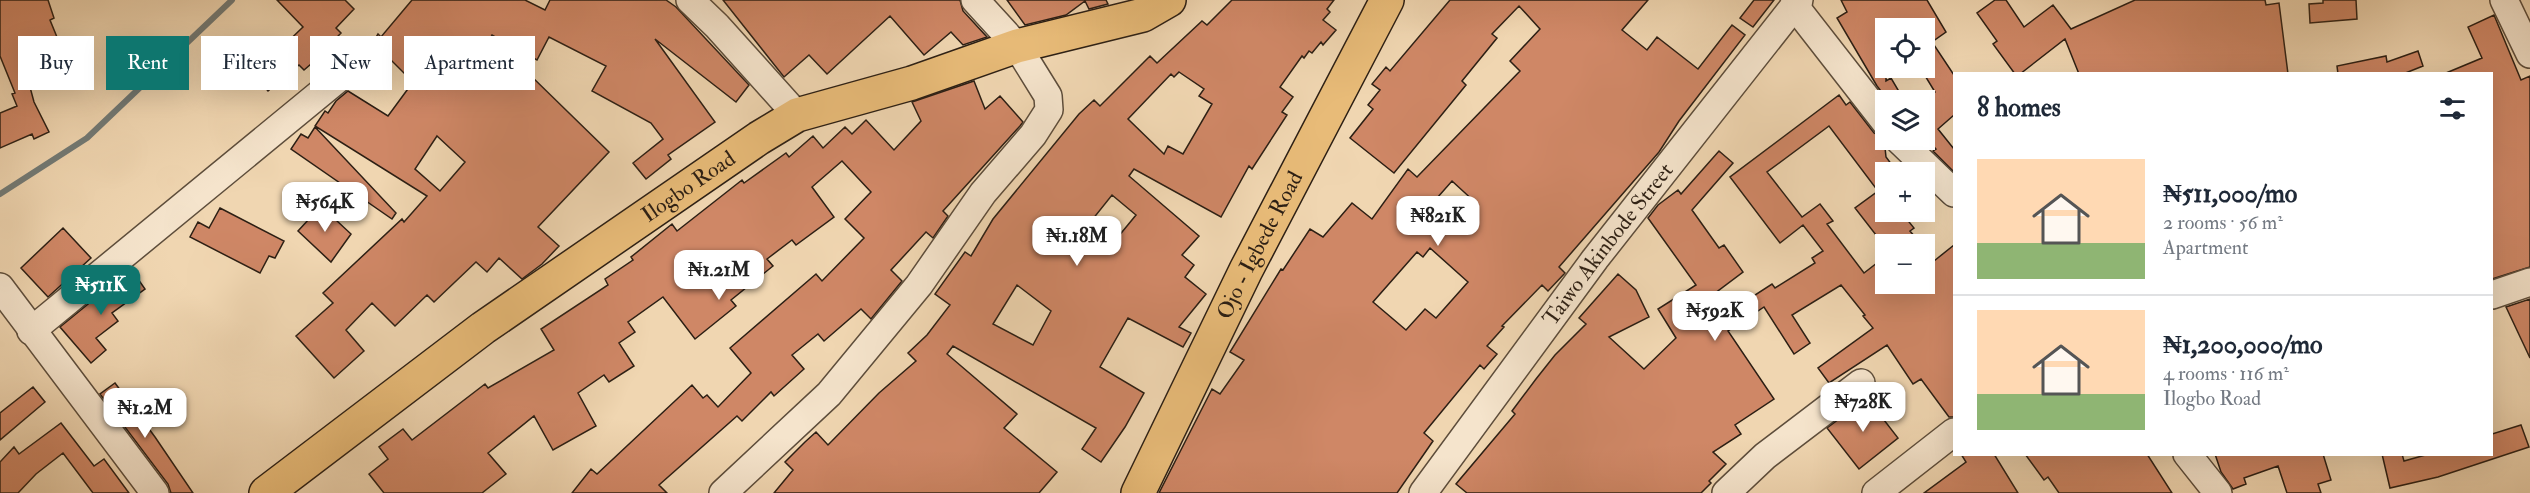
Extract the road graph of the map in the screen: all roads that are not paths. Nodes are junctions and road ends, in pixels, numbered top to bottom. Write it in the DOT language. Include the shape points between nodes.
graph roads {
  1 [pos="690,0"];
  2 [pos="975,0"];
  3 [pos="1169,0"];
  4 [pos="1387,0"];
  5 [pos="2504,0"];
  6 [pos="1797,3"];
  7 [pos="1017,46"];
  8 [pos="2530,54"];
  9 [pos="324,90"];
  10 [pos="1875,108"];
  11 [pos="797,115"];
  12 [pos="1909,150"];
  13 [pos="1953,192"];
  14 [pos="2530,282"];
  15 [pos="0,287"];
  16 [pos="2493,295"];
  17 [pos="31,331"];
  18 [pos="1861,383"];
  19 [pos="1953,433"];
  20 [pos="2189,456"];
  21 [pos="155,493"];
  22 [pos="266,493"];
  23 [pos="723,493"];
  24 [pos="1138,493"];
  25 [pos="1423,493"];
  26 [pos="1726,493"];
  27 [pos="1876,493"];
  28 [pos="2218,493"];
  1 -- 11 [label="street"];
  2 -- 7 [label="street"];
  3 -- 7 [label="main road, Ilogbo Road" via="1143,15"];
  4 -- 24 [label="main road, Ojo - Igbede Road" via="1246,270"];
  5 -- 8 [label="street"];
  6 -- 10 [label="street"];
  6 -- 25 [label="street, Taiwo Akinbode Street" via="1595,259"];
  7 -- 11 [label="main road, Ilogbo Road" via="912,83"];
  7 -- 23 [label="street" via="1048,96 1048,110 1033,135 983,193 920,285 829,394"];
  9 -- 17 [label="street"];
  11 -- 22 [label="main road, Ilogbo Road" via="483,328"];
  12 -- 13 [label="street"];
  14 -- 16 [label="street"];
  15 -- 17 [label="street"];
  17 -- 21 [label="street"];
  18 -- 26 [label="street" via="1765,456"];
  19 -- 27 [label="street"];
  20 -- 28 [label="street"];
}
